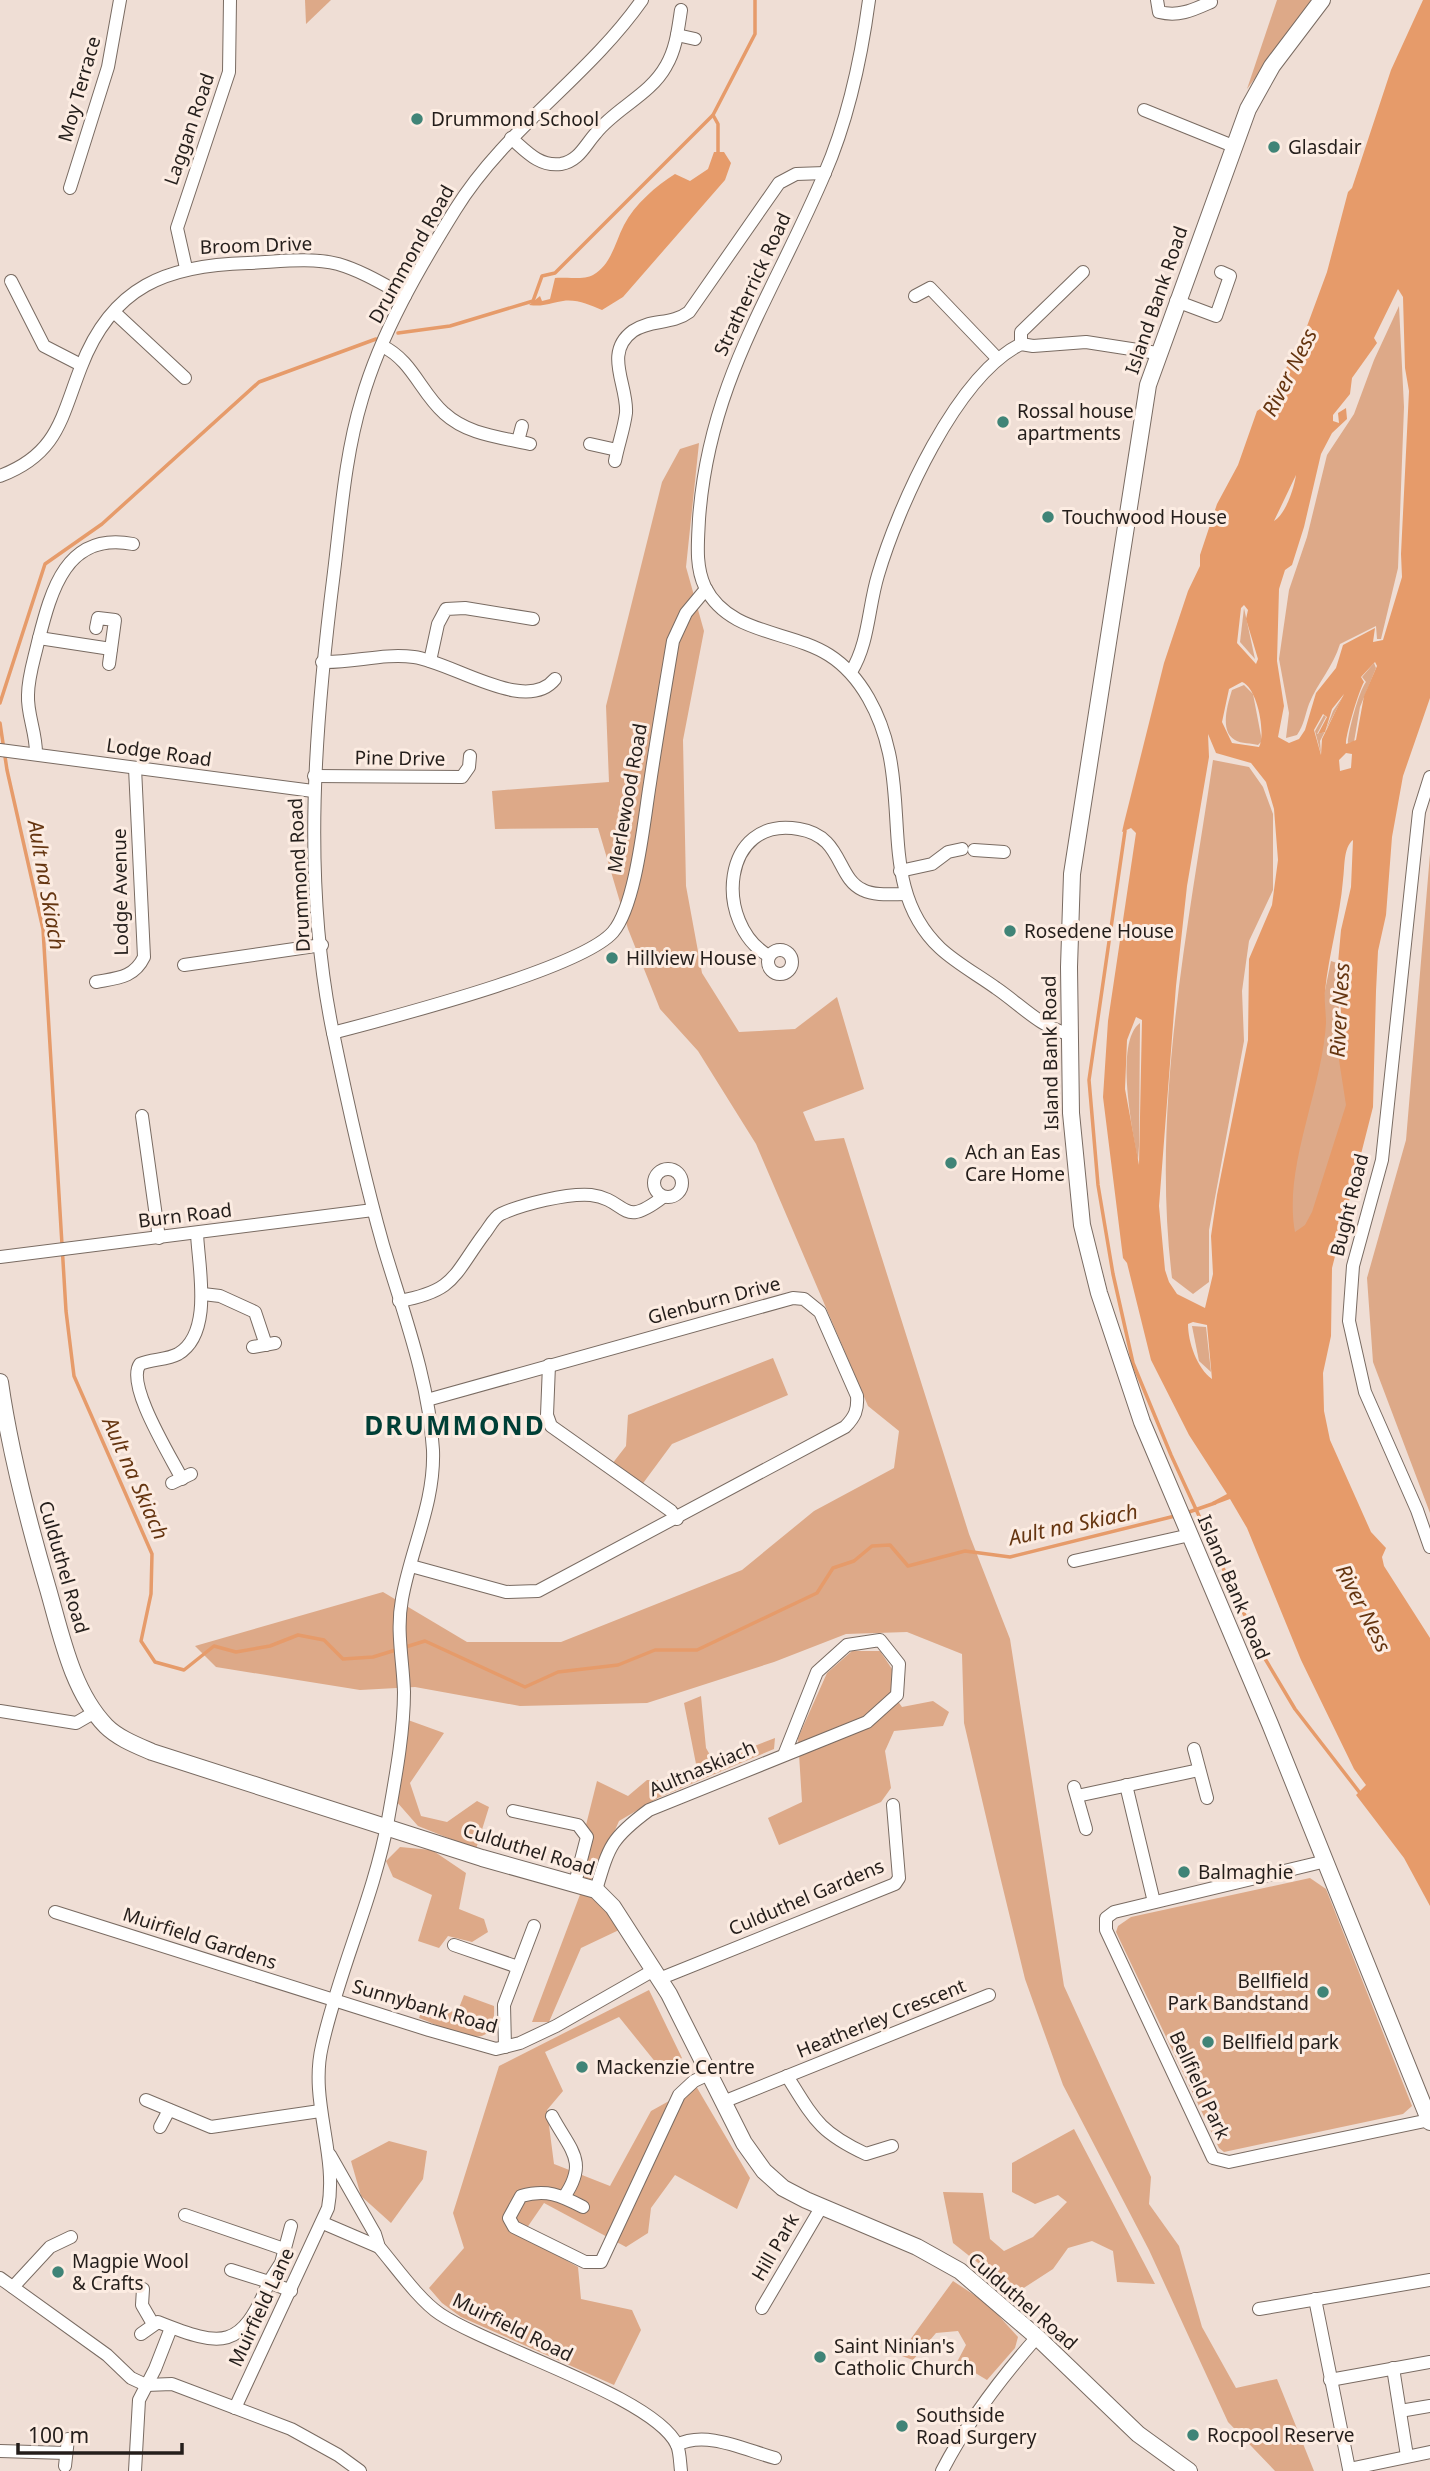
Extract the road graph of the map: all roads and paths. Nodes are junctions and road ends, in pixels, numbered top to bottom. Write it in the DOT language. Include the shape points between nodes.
graph roads {
  1 [pos="120,0"];
  2 [pos="230,0"];
  3 [pos="642,0"];
  4 [pos="869,0"];
  5 [pos="1157,0"];
  6 [pos="1322,0"];
  7 [pos="1211,2"];
  8 [pos="681,10"];
  9 [pos="677,35"];
  10 [pos="695,38"];
  11 [pos="1144,110"];
  12 [pos="511,138"];
  13 [pos="1233,146"];
  14 [pos="825,173"];
  15 [pos="69,179"];
  16 [pos="186,268"];
  17 [pos="1083,272"];
  18 [pos="1221,272"];
  19 [pos="11,281"];
  20 [pos="405,296"];
  21 [pos="915,296"];
  22 [pos="1176,301"];
  23 [pos="114,312"];
  24 [pos="1021,344"];
  25 [pos="382,346"];
  26 [pos="1157,353"];
  27 [pos="997,358"];
  28 [pos="82,365"];
  29 [pos="185,378"];
  30 [pos="523,426"];
  31 [pos="590,444"];
  32 [pos="0,476"];
  33 [pos="133,544"];
  34 [pos="706,589"];
  35 [pos="533,618"];
  36 [pos="96,628"];
  37 [pos="39,638"];
  38 [pos="111,649"];
  39 [pos="430,661"];
  40 [pos="322,663"];
  41 [pos="109,664"];
  42 [pos="851,672"];
  43 [pos="555,679"];
  44 [pos="6,750"];
  45 [pos="36,753"];
  46 [pos="470,755"];
  47 [pos="135,768"];
  48 [pos="314,776"];
  49 [pos="1430,777"];
  50 [pos="313,791"];
  51 [pos="1004,852"];
  52 [pos="900,871"];
  53 [pos="906,894"];
  54 [pos="322,945"];
  55 [pos="769,956"];
  56 [pos="184,965"];
  57 [pos="101,977"];
  58 [pos="333,1033"];
  59 [pos="1069,1034"];
  60 [pos="142,1116"];
  61 [pos="663,1197"];
  62 [pos="373,1210"];
  63 [pos="197,1233"];
  64 [pos="159,1238"];
  65 [pos="3,1257"];
  66 [pos="203,1294"];
  67 [pos="399,1301"];
  68 [pos="265,1345"];
  69 [pos="549,1366"];
  70 [pos="0,1382"];
  71 [pos="427,1400"];
  72 [pos="181,1479"];
  73 [pos="677,1519"];
  74 [pos="1184,1522"];
  75 [pos="1430,1547"];
  76 [pos="1074,1561"];
  77 [pos="411,1566"];
  78 [pos="0,1711"];
  79 [pos="95,1712"];
  80 [pos="1194,1749"];
  81 [pos="784,1755"];
  82 [pos="1199,1770"];
  83 [pos="1126,1785"];
  84 [pos="1207,1798"];
  85 [pos="892,1805"];
  86 [pos="513,1811"];
  87 [pos="387,1826"];
  88 [pos="1086,1829"];
  89 [pos="1326,1861"];
  90 [pos="575,1883"];
  91 [pos="596,1891"];
  92 [pos="1154,1902"];
  93 [pos="55,1912"];
  94 [pos="534,1926"];
  95 [pos="454,1945"];
  96 [pos="519,1967"];
  97 [pos="657,1974"];
  98 [pos="989,1995"];
  99 [pos="334,1999"];
  100 [pos="505,2048"];
  101 [pos="709,2074"];
  102 [pos="787,2077"];
  103 [pos="146,2100"];
  104 [pos="723,2102"];
  105 [pos="169,2110"];
  106 [pos="320,2111"];
  107 [pos="552,2116"];
  108 [pos="1430,2121"];
  109 [pos="160,2127"];
  110 [pos="892,2146"];
  111 [pos="328,2152"];
  112 [pos="564,2197"];
  113 [pos="822,2206"];
  114 [pos="583,2207"];
  115 [pos="185,2215"];
  116 [pos="323,2223"];
  117 [pos="291,2226"];
  118 [pos="72,2237"];
  119 [pos="379,2247"];
  120 [pos="284,2249"];
  121 [pos="231,2270"];
  122 [pos="0,2278"];
  123 [pos="1430,2280"];
  124 [pos="269,2282"];
  125 [pos="13,2287"];
  126 [pos="143,2289"];
  127 [pos="291,2291"];
  128 [pos="1315,2299"];
  129 [pos="762,2308"];
  130 [pos="1259,2309"];
  131 [pos="153,2324"];
  132 [pos="171,2328"];
  133 [pos="141,2334"];
  134 [pos="1037,2337"];
  135 [pos="1430,2362"];
  136 [pos="1393,2368"];
  137 [pos="1330,2380"];
  138 [pos="146,2385"];
  139 [pos="1430,2406"];
  140 [pos="236,2407"];
  141 [pos="1400,2411"];
  142 [pos="68,2439"];
  143 [pos="677,2445"];
  144 [pos="0,2451"];
  145 [pos="1430,2452"];
  146 [pos="1407,2456"];
  147 [pos="775,2458"];
  148 [pos="135,2471"];
  149 [pos="360,2471"];
  150 [pos="681,2471"];
  151 [pos="942,2471"];
  152 [pos="1189,2471"];
  1 -- 15 [label="street, Moy Terrace" via="108,67"];
  2 -- 16 [label="street, Laggan Road" via="229,72 177,228"];
  3 -- 12 [label="street, Drummond Road" via="598,52"];
  4 -- 14 [label="street, Stratherrick Road" via="849,106"];
  5 -- 7 [label="street" via="1159,12 1171,15"];
  6 -- 13 [label="main road, Island Bank Road" via="1272,65"];
  8 -- 9 [label="street"];
  9 -- 10 [label="street"];
  9 -- 12 [label="street" via="664,69 609,118 573,160 549,164 537,160"];
  11 -- 13 [label="street"];
  12 -- 20 [label="street, Drummond Road" via="456,208"];
  13 -- 22 [label="main road, Island Bank Road"];
  14 -- 31 [label="street" via="796,174 779,183 689,312 678,320 634,330 624,340 617,364 626,411 616,455"];
  14 -- 34 [label="street, Stratherrick Road" via="739,353 712,430 697,550"];
  16 -- 20 [label="street, Broom Drive" via="326,262 354,270"];
  16 -- 23 [label="street, Broom Drive" via="146,285"];
  17 -- 24 [label="street" via="1021,332"];
  18 -- 22 [label="street" via="1230,276 1216,316"];
  19 -- 28 [label="street" via="23,292 44,346"];
  20 -- 25 [label="street, Drummond Road"];
  21 -- 27 [label="street" via="930,288"];
  22 -- 26 [label="main road, Island Bank Road"];
  23 -- 28 [label="street, Broom Drive"];
  23 -- 29 [label="street"];
  24 -- 26 [label="street" via="1086,342"];
  24 -- 27 [label="street"];
  25 -- 30 [label="street" via="410,368 432,400 459,425 524,442"];
  25 -- 40 [label="street, Drummond Road" via="353,435"];
  26 -- 59 [label="main road, Island Bank Road" via="1130,492 1072,874"];
  27 -- 42 [label="street" via="963,398 930,450 898,518 870,604 863,646"];
  28 -- 32 [label="street, Broom Drive" via="54,437 21,468"];
  33 -- 37 [label="street" via="102,542 64,570 54,584"];
  34 -- 42 [label="street" via="728,613 751,627 827,653"];
  34 -- 58 [label="street, Merlewood Road" via="673,641 641,848 613,932 562,962"];
  35 -- 39 [label="street" via="465,608 446,610 441,614"];
  36 -- 38 [label="street" via="98,618 115,620"];
  37 -- 38 [label="street"];
  37 -- 45 [label="street" via="27,695"];
  38 -- 41 [label="street"];
  39 -- 40 [label="street" via="387,655"];
  39 -- 43 [label="street" via="518,693 539,692"];
  40 -- 48 [label="street, Drummond Road"];
  42 -- 52 [label="street" via="871,701 889,753"];
  44 -- 45 [label="street, Lodge Road"];
  45 -- 47 [label="street, Lodge Road"];
  46 -- 48 [label="street, Pine Drive" via="462,778"];
  47 -- 50 [label="street, Lodge Road"];
  47 -- 57 [label="street, Lodge Avenue" via="144,957 129,975"];
  48 -- 50 [label="street, Drummond Road"];
  49 -- 75 [label="street, Bught Road" via="1419,812 1382,1160 1353,1266 1349,1321 1365,1392"];
  50 -- 54 [label="street, Drummond Road"];
  51 -- 52 [label="street" via="948,852 932,864"];
  52 -- 53 [label="street"];
  53 -- 55 [label="street" via="861,890 850,880 834,849 809,832 779,829 761,835 737,859 731,891 754,944"];
  53 -- 59 [label="street" via="940,949 1047,1027"];
  54 -- 56 [label="street"];
  54 -- 58 [label="street, Drummond Road"];
  58 -- 62 [label="street, Drummond Road"];
  59 -- 74 [label="main road, Island Bank Road" via="1082,1225 1099,1293 1142,1422"];
  60 -- 64 [label="street"];
  61 -- 67 [label="street" via="643,1213 592,1195 548,1200 498,1215 444,1287 427,1296"];
  62 -- 63 [label="street, Burn Road"];
  62 -- 67 [label="street, Drummond Road"];
  63 -- 64 [label="street, Burn Road"];
  63 -- 66 [label="street"];
  64 -- 65 [label="street, Burn Road"];
  66 -- 68 [label="street" via="220,1296 255,1312"];
  66 -- 72 [label="street" via="200,1317 184,1348 174,1356 140,1364 136,1373 141,1398"];
  67 -- 71 [label="street, Drummond Road"];
  69 -- 71 [label="street, Glenburn Drive"];
  69 -- 73 [label="street" via="547,1415 551,1426"];
  69 -- 73 [label="street, Glenburn Drive" via="793,1298 804,1299 820,1312 858,1396 853,1419"];
  70 -- 79 [label="main road, Culduthel Road" via="12,1453 56,1618 78,1681"];
  71 -- 77 [label="street, Drummond Road" via="432,1484"];
  73 -- 77 [label="street, Glenburn Drive" via="538,1591 506,1592"];
  74 -- 76 [label="street"];
  74 -- 89 [label="main road, Island Bank Road"];
  77 -- 87 [label="street, Drummond Road" via="398,1639 404,1696"];
  78 -- 79 [label="street" via="76,1723"];
  79 -- 87 [label="main road, Culduthel Road" via="122,1738 152,1752"];
  80 -- 82 [label="street"];
  81 -- 81 [label="street, Aultnaskiach" via="817,1672 847,1645 880,1640 900,1664 897,1695 867,1722"];
  81 -- 91 [label="street, Aultnaskiach" via="649,1810 620,1831 608,1851"];
  82 -- 83 [label="street"];
  82 -- 84 [label="street"];
  83 -- 88 [label="street" via="1076,1791"];
  83 -- 92 [label="street"];
  85 -- 97 [label="street, Culduthel Gardens" via="899,1878 895,1884"];
  86 -- 90 [label="street" via="578,1825 587,1838"];
  87 -- 90 [label="main road, Culduthel Road"];
  87 -- 99 [label="street, Muirfield Road"];
  89 -- 92 [label="street, Bellfield Park"];
  89 -- 108 [label="main road, Island Bank Road"];
  90 -- 91 [label="main road, Culduthel Road"];
  91 -- 97 [label="main road, Culduthel Road" via="613,1907"];
  92 -- 108 [label="street, Bellfield Park" via="1114,1912 1106,1918 1106,1930 1213,2158 1229,2162"];
  93 -- 99 [label="street, Muirfield Gardens"];
  94 -- 96 [label="street"];
  95 -- 96 [label="street"];
  96 -- 100 [label="street" via="504,2005"];
  97 -- 100 [label="street, Sunnybank Road"];
  97 -- 101 [label="main road, Culduthel Road"];
  98 -- 102 [label="street, Heatherley Crescent"];
  99 -- 100 [label="street, Sunnybank Road" via="484,2047"];
  99 -- 106 [label="street, Muirfield Road" via="318,2067"];
  101 -- 104 [label="main road, Culduthel Road"];
  101 -- 112 [label="street" via="679,2095 601,2262 584,2262 514,2227 509,2218 521,2196 545,2191"];
  102 -- 104 [label="street, Heatherley Crescent"];
  102 -- 110 [label="street, Heatherley Crescent" via="818,2126 839,2141 866,2154"];
  103 -- 105 [label="street"];
  104 -- 113 [label="main road, Culduthel Road" via="764,2171 783,2188"];
  105 -- 106 [label="street" via="211,2127"];
  105 -- 109 [label="street"];
  106 -- 111 [label="street, Muirfield Road"];
  107 -- 112 [label="street" via="578,2169"];
  111 -- 116 [label="street, Muirfield Lane" via="331,2192"];
  111 -- 119 [label="street, Muirfield Road"];
  112 -- 114 [label="street"];
  113 -- 129 [label="street, Hill Park"];
  113 -- 134 [label="main road, Culduthel Road" via="960,2271"];
  115 -- 120 [label="street"];
  116 -- 119 [label="street"];
  116 -- 127 [label="street, Muirfield Lane"];
  117 -- 120 [label="street"];
  118 -- 125 [label="street" via="50,2247"];
  119 -- 143 [label="street, Muirfield Road" via="439,2313 655,2418"];
  120 -- 124 [label="street"];
  121 -- 124 [label="street"];
  122 -- 125 [label="street"];
  123 -- 128 [label="street"];
  124 -- 127 [label="street"];
  124 -- 132 [label="street" via="249,2324 234,2337 217,2340"];
  125 -- 138 [label="street"];
  126 -- 131 [label="street" via="142,2305"];
  127 -- 140 [label="street, Muirfield Lane"];
  128 -- 130 [label="street"];
  128 -- 137 [label="street"];
  131 -- 132 [label="street"];
  131 -- 133 [label="street"];
  132 -- 138 [label="street"];
  134 -- 151 [label="street" via="982,2406"];
  134 -- 152 [label="main road, Culduthel Road" via="1138,2434"];
  135 -- 136 [label="street"];
  136 -- 137 [label="street"];
  136 -- 141 [label="street"];
  137 -- 146 [label="street" via="1349,2469"];
  138 -- 140 [label="street" via="172,2384"];
  138 -- 148 [label="street" via="139,2400"];
  139 -- 141 [label="street"];
  140 -- 149 [label="street" via="291,2429"];
  141 -- 146 [label="street"];
  142 -- 144 [label="street" via="66,2460"];
  143 -- 147 [label="street" via="703,2438"];
  143 -- 150 [label="street"];
  145 -- 146 [label="street"];
}
